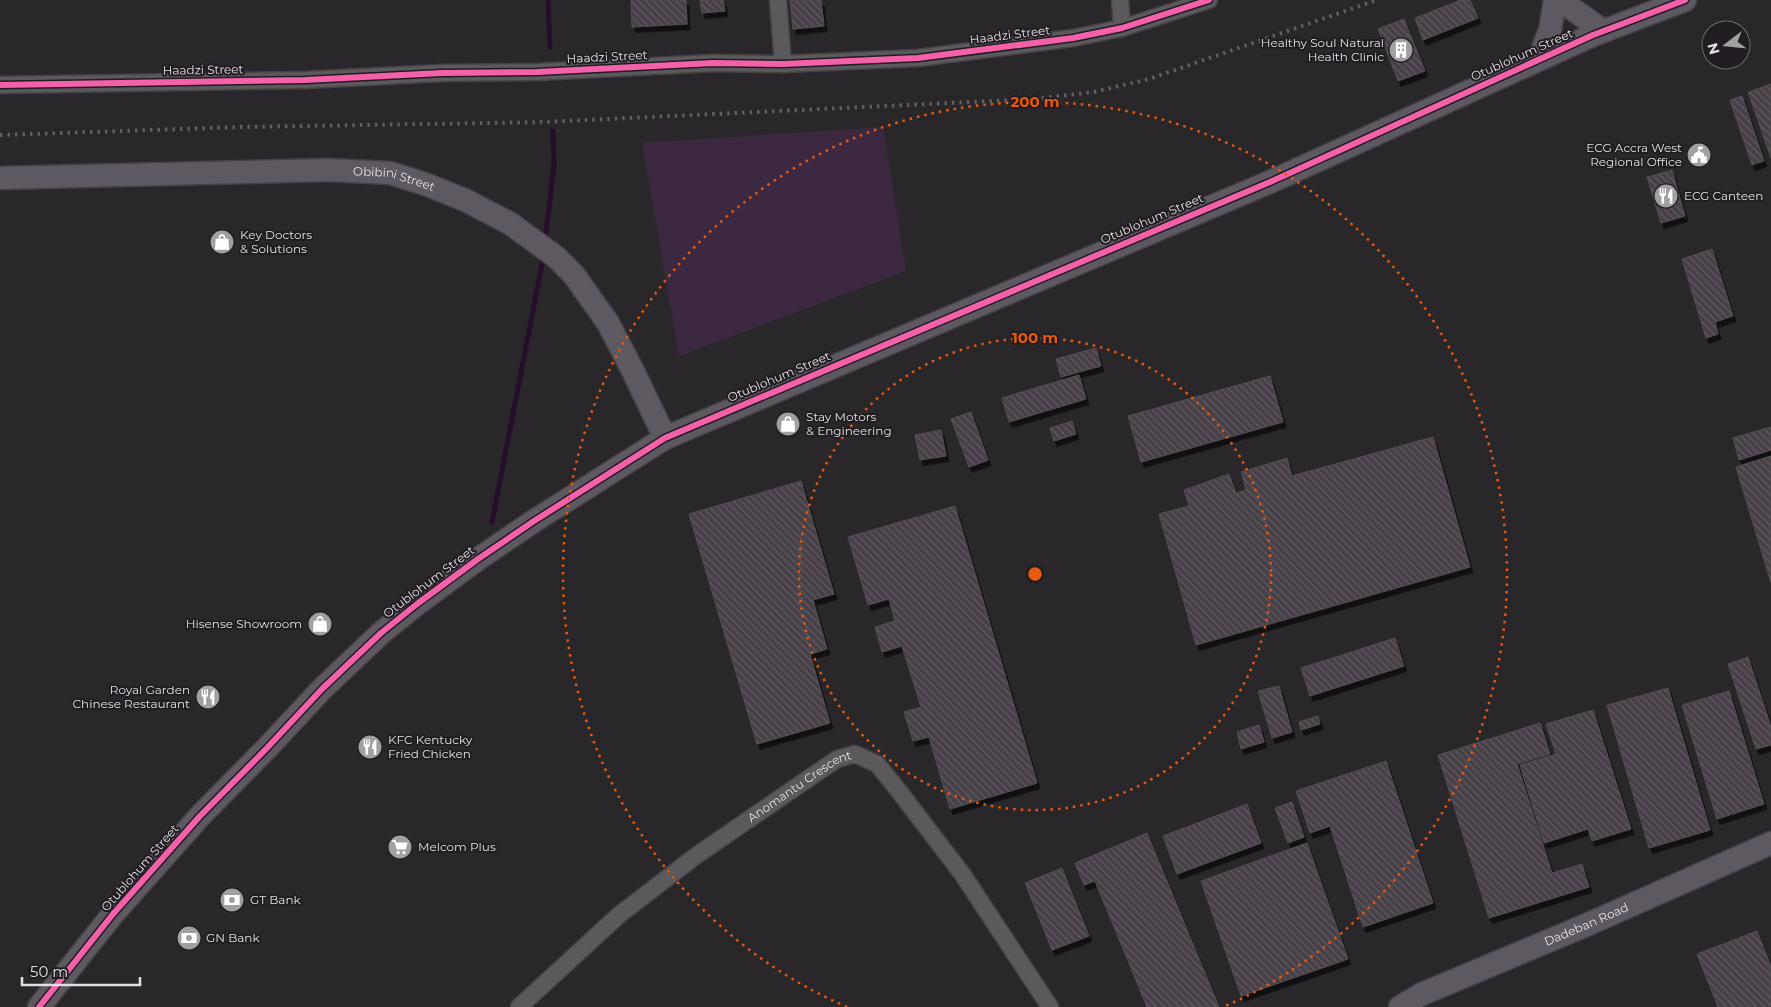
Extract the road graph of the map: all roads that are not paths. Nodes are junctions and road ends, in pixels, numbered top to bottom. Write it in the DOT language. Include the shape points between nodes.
graph roads {
  1 [pos="778,0"];
  2 [pos="1120,0"];
  3 [pos="1209,0"];
  4 [pos="1555,0"];
  5 [pos="1560,0"];
  6 [pos="1685,0"];
  7 [pos="1122,28"];
  8 [pos="1603,31"];
  9 [pos="1539,59"];
  10 [pos="783,64"];
  11 [pos="0,85"];
  12 [pos="0,178"];
  13 [pos="665,438"];
  14 [pos="1771,843"];
  15 [pos="39,1007"];
  16 [pos="519,1007"];
  17 [pos="1050,1007"];
  18 [pos="1400,1007"];
  1 -- 10 [label="street"];
  2 -- 7 [label="street"];
  3 -- 7 [label="street, Haadzi Street"];
  4 -- 9 [label="street" via="1550,30"];
  5 -- 8 [label="street"];
  6 -- 8 [label="street, Otublohum Street"];
  7 -- 10 [label="street, Haadzi Street" via="1073,38 918,58"];
  8 -- 9 [label="street, Otublohum Street"];
  9 -- 13 [label="street, Otublohum Street" via="1270,182"];
  10 -- 11 [label="street, Haadzi Street" via="714,63 305,80"];
  12 -- 13 [label="street, Obibini Street" via="329,170 390,173 425,184 511,224 568,269 608,323"];
  13 -- 15 [label="street, Otublohum Street" via="542,516 381,633 322,689 200,816 113,914"];
  14 -- 18 [label="street, Dadeban Road" via="1422,994"];
  16 -- 17 [label="street, Anomantu Crescent" via="619,915 697,856 837,759 855,754 877,764 895,786 963,875"];
}
